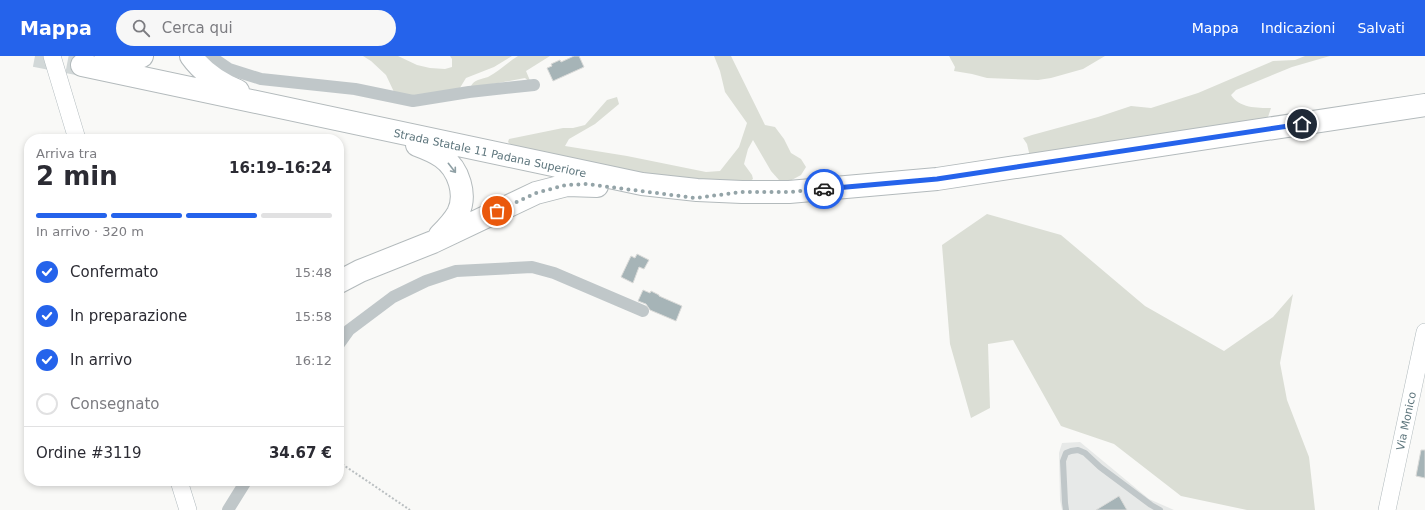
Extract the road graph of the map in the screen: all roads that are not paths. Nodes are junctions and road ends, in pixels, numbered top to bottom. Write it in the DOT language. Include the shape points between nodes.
graph roads {
  1 [pos="52,56"];
  2 [pos="142,56"];
  3 [pos="191,56"];
  4 [pos="210,56"];
  5 [pos="534,86"];
  6 [pos="1425,105"];
  7 [pos="270,106"];
  8 [pos="368,127"];
  9 [pos="75,134"];
  10 [pos="742,192"];
  11 [pos="433,242"];
  12 [pos="344,279"];
  13 [pos="643,311"];
  14 [pos="1425,332"];
  15 [pos="344,337"];
  16 [pos="1423,356"];
  17 [pos="181,486"];
  18 [pos="243,486"];
  19 [pos="188,510"];
  20 [pos="228,510"];
  21 [pos="1066,510"];
  22 [pos="1160,510"];
  23 [pos="1387,510"];
  1 -- 9 [label="street"];
  2 -- 7 [label="highway, Strada Statale 11 Padana Superiore" via="128,62 82,66"];
  3 -- 7 [label="highway" via="211,77 225,86"];
  4 -- 5 [label="street" via="230,69 260,79 355,89 413,101 469,92"];
  6 -- 10 [label="highway, Strada Statale 11 Padana Superiore" via="937,179 789,192"];
  7 -- 8 [label="highway, Strada Statale 11 Padana Superiore"];
  8 -- 10 [label="highway, Strada Statale 11 Padana Superiore" via="642,184"];
  8 -- 11 [label="highway, one-way" via="426,149 443,158 454,170 460,183 462,198 458,213"];
  10 -- 11 [label="highway" via="695,198 586,184 566,185 536,193"];
  11 -- 12 [label="highway"];
  13 -- 15 [label="street" via="554,273 532,267 456,271 426,281 393,297 349,330"];
  14 -- 16 [label="street, Via Monico"];
  16 -- 23 [label="street, Via Monico"];
  17 -- 19 [label="street"];
  18 -- 20 [label="street"];
  21 -- 22 [label="lane" via="1063,461 1066,453 1078,450"];
}
